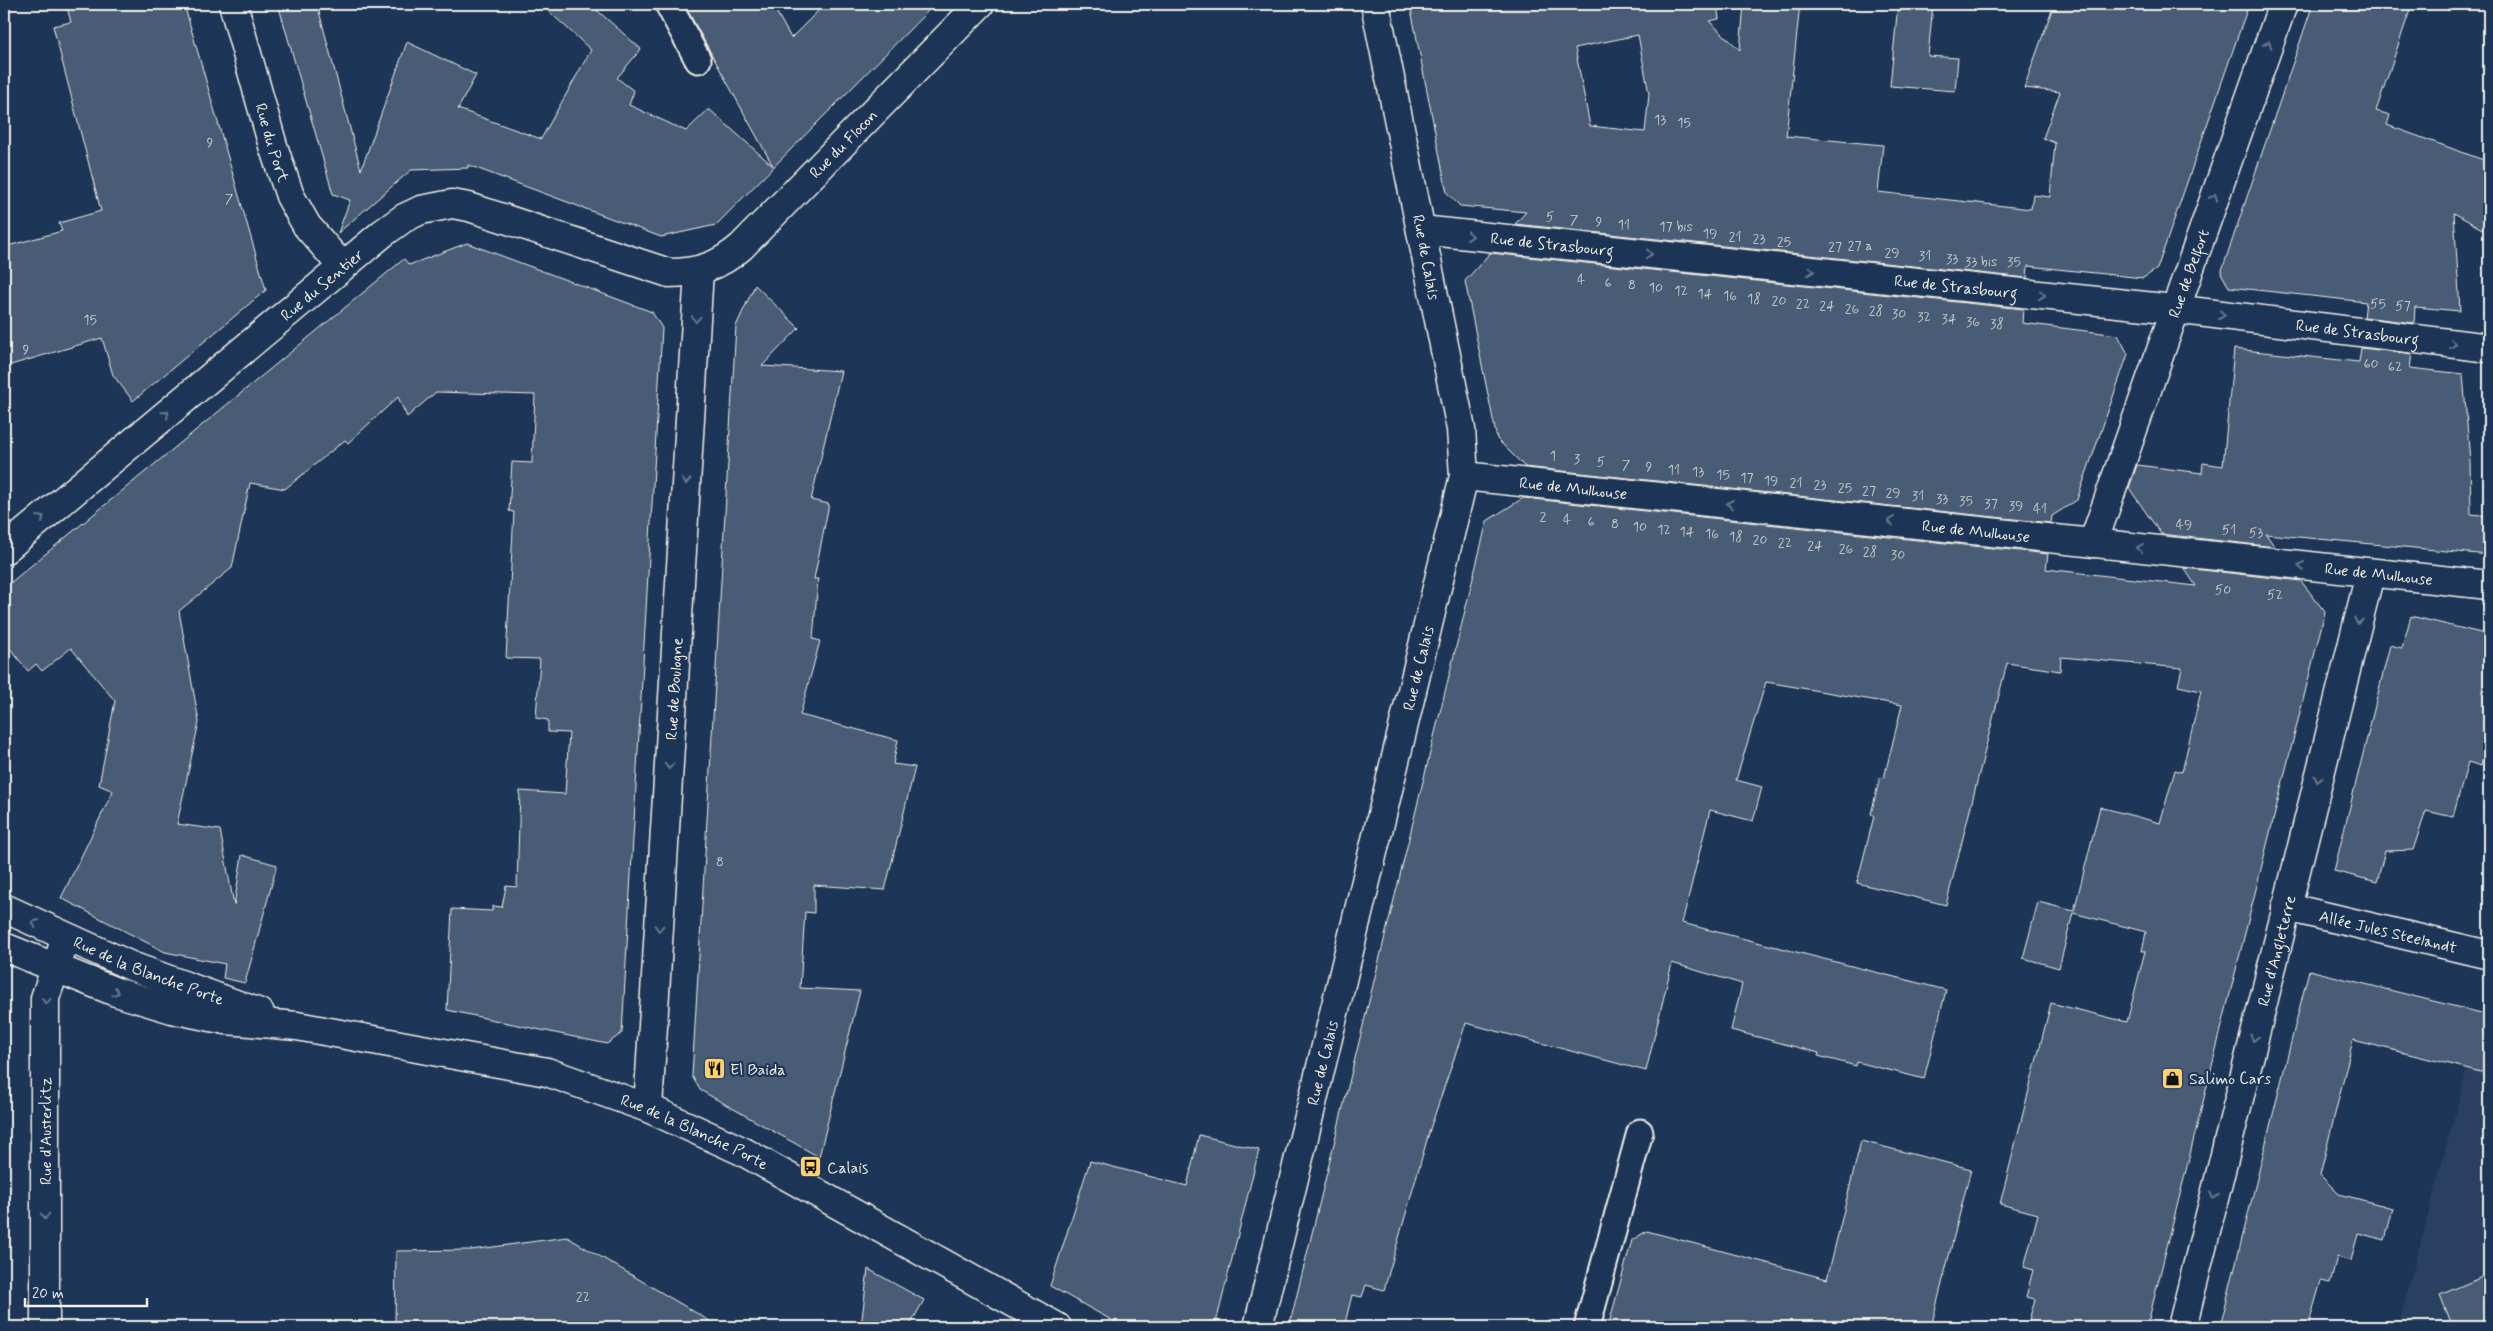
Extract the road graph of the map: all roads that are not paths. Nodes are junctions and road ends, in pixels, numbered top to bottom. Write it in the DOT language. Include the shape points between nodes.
graph roads {
  1 [pos="233,4"];
  2 [pos="668,4"];
  3 [pos="980,4"];
  4 [pos="1375,4"];
  5 [pos="2283,4"];
  6 [pos="698,60"];
  7 [pos="1422,230"];
  8 [pos="342,266"];
  9 [pos="699,270"];
  10 [pos="2174,309"];
  11 [pos="2489,348"];
  12 [pos="1464,476"];
  13 [pos="2093,543"];
  14 [pos="4,550"];
  15 [pos="2370,574"];
  16 [pos="2489,585"];
  17 [pos="2286,907"];
  18 [pos="4,908"];
  19 [pos="66,938"];
  20 [pos="4,947"];
  21 [pos="2489,955"];
  22 [pos="54,968"];
  23 [pos="296,1026"];
  24 [pos="648,1108"];
  25 [pos="1640,1132"];
  26 [pos="45,1327"];
  27 [pos="1057,1327"];
  28 [pos="1258,1327"];
  29 [pos="1587,1327"];
  30 [pos="2182,1327"];
  1 -- 8 [label="street, Rue du Port" via="290,196 307,226"];
  2 -- 6 [label="lane"];
  3 -- 9 [label="street, Rue du Flocon" via="741,247 714,266"];
  4 -- 7 [label="street, Rue de Calais"];
  10 -- 5 [label="street, Rue de Belfort, one-way"];
  7 -- 10 [label="street, Rue de Strasbourg, one-way"];
  7 -- 12 [label="street, Rue de Calais" via="1461,429"];
  8 -- 9 [label="street, Rue du Sentier" via="404,218 421,210 452,204 491,213 669,273"];
  14 -- 8 [label="street, Rue du Sentier, one-way"];
  9 -- 24 [label="street, Rue de Boulogne, one-way"];
  10 -- 11 [label="street, Rue de Strasbourg, one-way"];
  10 -- 13 [label="street, Rue de Belfort"];
  13 -- 12 [label="street, Rue de Mulhouse, one-way"];
  12 -- 28 [label="street, Rue de Calais"];
  15 -- 13 [label="street, Rue de Mulhouse, one-way"];
  15 -- 16 [label="street, Rue de Mulhouse"];
  15 -- 17 [label="street, Rue d'Angleterre, one-way"];
  17 -- 21 [label="street, Allée Jules Steelandt"];
  17 -- 30 [label="street, Rue d'Angleterre, one-way"];
  19 -- 18 [label="street, Rue de la Blanche Porte, one-way"];
  19 -- 22 [label="street, Rue d'Austerlitz"];
  19 -- 23 [label="street, Rue de la Blanche Porte" via="146,972"];
  20 -- 22 [label="street, Rue de la Blanche Porte"];
  22 -- 23 [label="street, Rue de la Blanche Porte, one-way" via="172,1009 226,1020"];
  22 -- 26 [label="street, Rue d'Austerlitz, one-way" via="45,1003"];
  23 -- 24 [label="street, Rue de la Blanche Porte" via="547,1072"];
  24 -- 27 [label="street, Rue de la Blanche Porte" via="750,1156"];
  25 -- 29 [label="lane"];
}
